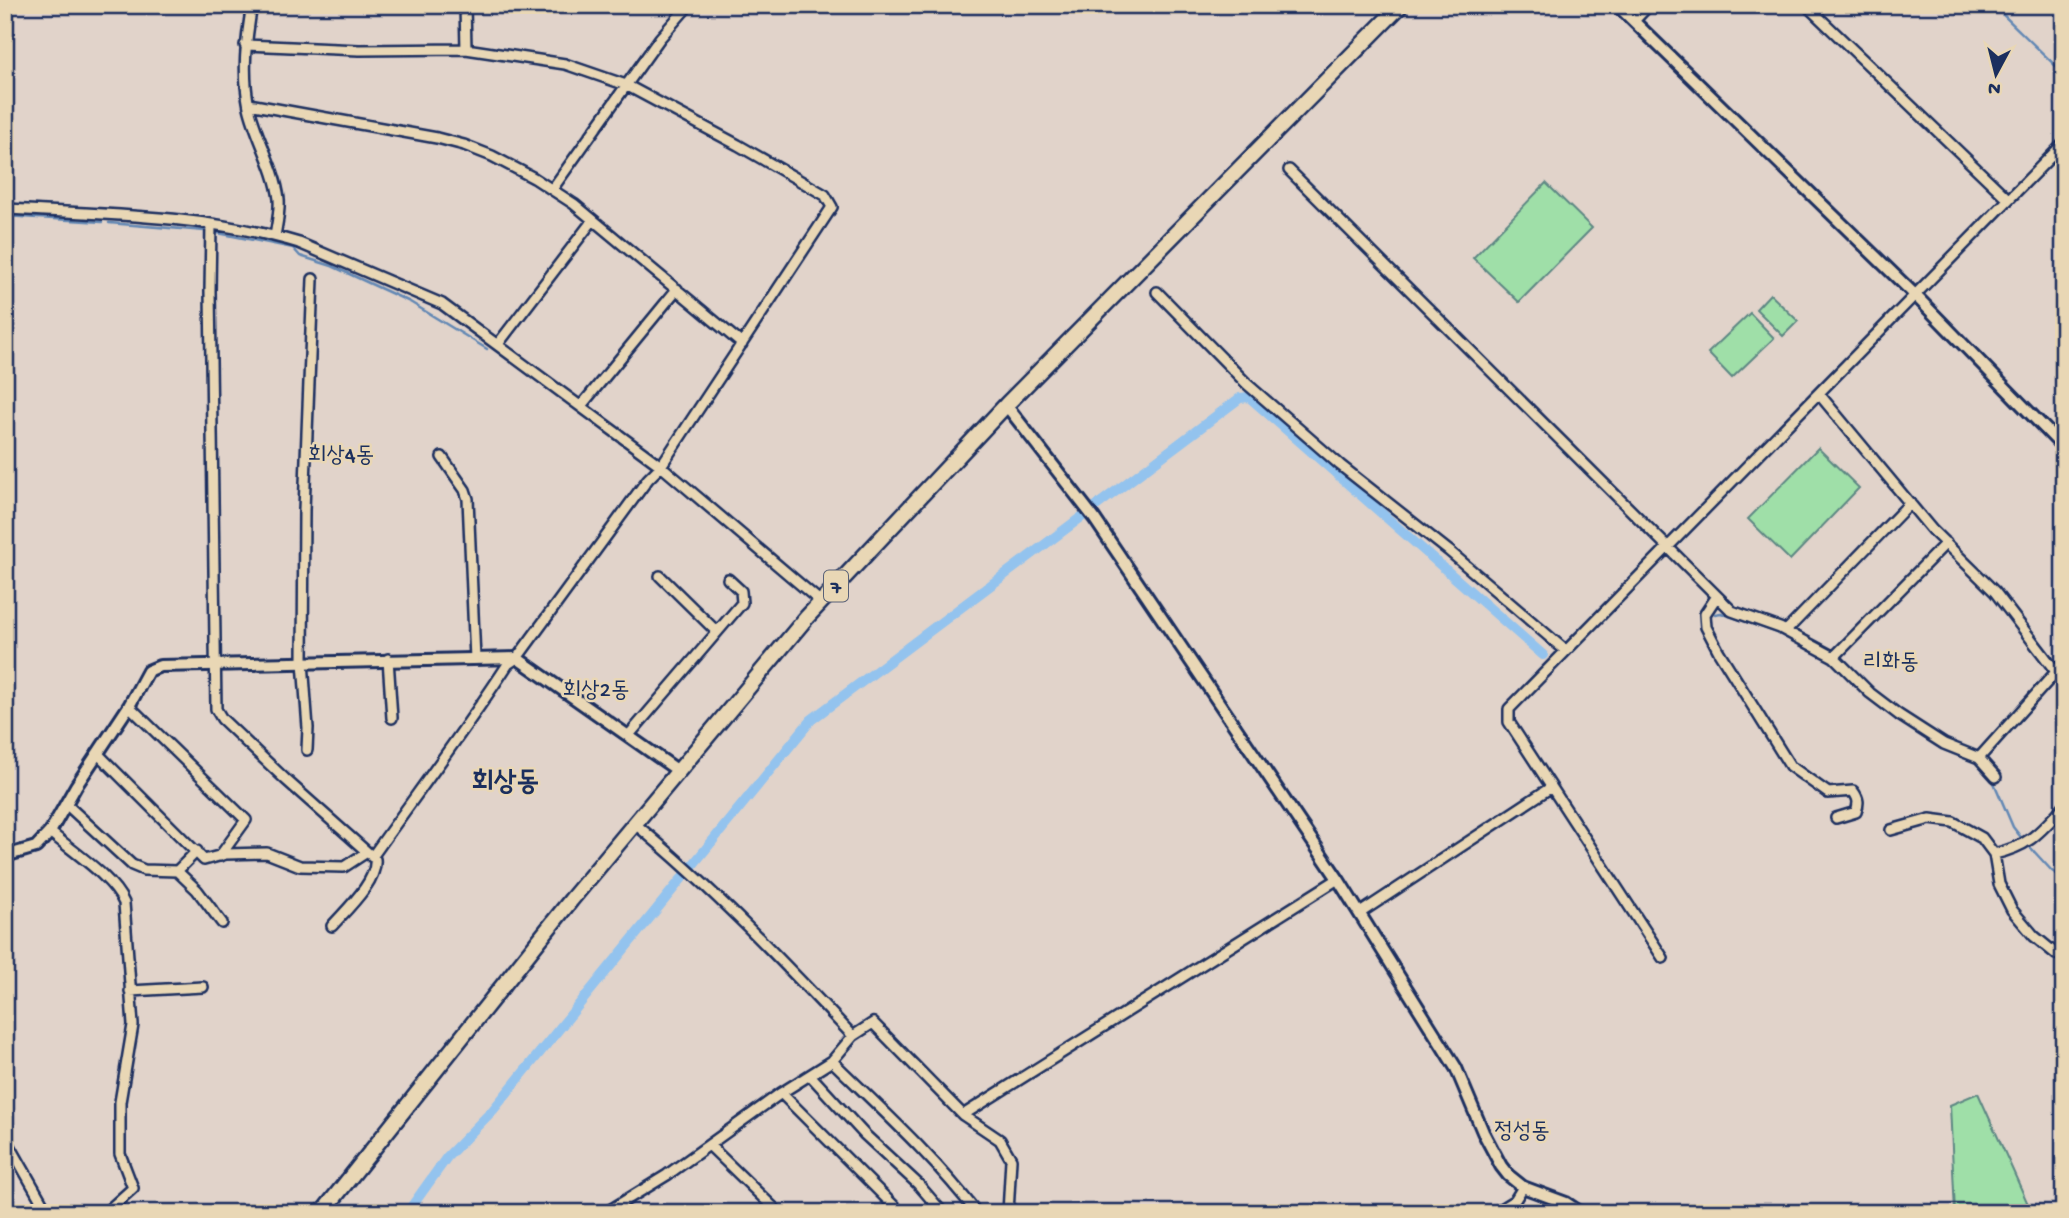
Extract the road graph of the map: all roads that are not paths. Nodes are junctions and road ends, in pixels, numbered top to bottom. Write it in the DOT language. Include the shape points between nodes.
graph roads {
  1 [pos="252,5"];
  2 [pos="465,5"];
  3 [pos="689,5"];
  4 [pos="1401,5"];
  5 [pos="1618,5"];
  6 [pos="1649,5"];
  7 [pos="1807,5"];
  8 [pos="1634,21"];
  9 [pos="245,45"];
  10 [pos="466,49"];
  11 [pos="626,85"];
  12 [pos="249,104"];
  13 [pos="2064,143"];
  14 [pos="1289,170"];
  15 [pos="553,188"];
  16 [pos="2008,199"];
  17 [pos="5,209"];
  18 [pos="593,220"];
  19 [pos="211,225"];
  20 [pos="275,236"];
  21 [pos="313,279"];
  22 [pos="677,289"];
  23 [pos="1157,292"];
  24 [pos="1915,295"];
  25 [pos="498,344"];
  26 [pos="742,344"];
  27 [pos="1819,394"];
  28 [pos="1006,405"];
  29 [pos="581,406"];
  30 [pos="2064,447"];
  31 [pos="442,457"];
  32 [pos="661,467"];
  33 [pos="1910,503"];
  34 [pos="1946,543"];
  35 [pos="1668,546"];
  36 [pos="660,576"];
  37 [pos="727,579"];
  38 [pos="1717,596"];
  39 [pos="821,602"];
  40 [pos="716,631"];
  41 [pos="1786,631"];
  42 [pos="1566,651"];
  43 [pos="1834,657"];
  44 [pos="517,658"];
  45 [pos="388,659"];
  46 [pos="475,659"];
  47 [pos="303,662"];
  48 [pos="215,665"];
  49 [pos="2056,672"];
  50 [pos="2064,682"];
  51 [pos="129,706"];
  52 [pos="392,718"];
  53 [pos="629,735"];
  54 [pos="307,750"];
  55 [pos="98,754"];
  56 [pos="1979,758"];
  57 [pos="677,770"];
  58 [pos="1996,777"];
  59 [pos="1550,788"];
  60 [pos="67,805"];
  61 [pos="2064,806"];
  62 [pos="1836,818"];
  63 [pos="634,823"];
  64 [pos="1891,830"];
  65 [pos="50,832"];
  66 [pos="197,851"];
  67 [pos="370,854"];
  68 [pos="1994,854"];
  69 [pos="5,856"];
  70 [pos="220,856"];
  71 [pos="177,871"];
  72 [pos="1338,879"];
  73 [pos="1360,913"];
  74 [pos="222,923"];
  75 [pos="332,926"];
  76 [pos="2064,957"];
  77 [pos="1663,958"];
  78 [pos="203,987"];
  79 [pos="130,991"];
  80 [pos="853,1036"];
  81 [pos="832,1061"];
  82 [pos="810,1075"];
  83 [pos="781,1093"];
  84 [pos="963,1115"];
  85 [pos="5,1137"];
  86 [pos="709,1146"];
  87 [pos="1523,1187"];
  88 [pos="48,1213"];
  89 [pos="105,1213"];
  90 [pos="322,1213"];
  91 [pos="605,1213"];
  92 [pos="779,1213"];
  93 [pos="901,1213"];
  94 [pos="943,1213"];
  95 [pos="977,1213"];
  96 [pos="1007,1213"];
  97 [pos="1494,1213"];
  98 [pos="1581,1213"];
  1 -- 9 [label="street"];
  2 -- 10 [label="street"];
  3 -- 11 [label="street"];
  4 -- 28 [label="highway, 7"];
  5 -- 8 [label="street"];
  6 -- 8 [label="street"];
  7 -- 16 [label="street"];
  8 -- 24 [label="street"];
  9 -- 10 [label="street"];
  9 -- 12 [label="street"];
  10 -- 11 [label="street" via="565,64"];
  11 -- 15 [label="street"];
  11 -- 26 [label="street" via="825,195 831,203 830,212"];
  12 -- 15 [label="street" via="449,141 492,156"];
  12 -- 20 [label="street" via="277,191"];
  13 -- 16 [label="street"];
  14 -- 35 [label="street"];
  15 -- 18 [label="street"];
  16 -- 24 [label="street"];
  17 -- 19 [label="street"];
  18 -- 22 [label="street"];
  18 -- 25 [label="street"];
  19 -- 20 [label="street"];
  19 -- 48 [label="street"];
  20 -- 25 [label="street" via="442,304"];
  21 -- 47 [label="street"];
  22 -- 26 [label="street"];
  22 -- 29 [label="street"];
  23 -- 42 [label="street" via="1247,384"];
  24 -- 27 [label="street"];
  24 -- 30 [label="street"];
  25 -- 29 [label="street"];
  26 -- 32 [label="street"];
  27 -- 33 [label="street"];
  27 -- 35 [label="street"];
  28 -- 39 [label="highway, 7"];
  28 -- 72 [label="street" via="1094,518"];
  29 -- 32 [label="street"];
  31 -- 46 [label="street" via="468,499"];
  32 -- 39 [label="street"];
  32 -- 44 [label="street"];
  33 -- 34 [label="street"];
  33 -- 41 [label="street"];
  34 -- 43 [label="street"];
  34 -- 49 [label="street" via="1995,592"];
  35 -- 38 [label="street"];
  35 -- 42 [label="street"];
  36 -- 40 [label="street"];
  37 -- 40 [label="street" via="741,591 742,603"];
  38 -- 41 [label="street" via="1731,611"];
  38 -- 62 [label="street" via="1705,614 1706,626 1790,765 1828,793 1853,791 1858,797 1856,812"];
  39 -- 57 [label="highway, 7"];
  40 -- 53 [label="street"];
  41 -- 43 [label="street"];
  42 -- 59 [label="street" via="1507,716"];
  43 -- 56 [label="street" via="1870,693 1923,733"];
  44 -- 46 [label="street"];
  44 -- 53 [label="street"];
  44 -- 67 [label="street" via="508,664 464,731"];
  45 -- 46 [label="street"];
  45 -- 47 [label="street"];
  45 -- 52 [label="street"];
  47 -- 48 [label="street"];
  47 -- 54 [label="street"];
  48 -- 51 [label="street" via="160,666 148,671"];
  48 -- 67 [label="street" via="216,709 222,719"];
  49 -- 50 [label="street"];
  49 -- 56 [label="street"];
  51 -- 55 [label="street"];
  51 -- 70 [label="street" via="246,820"];
  53 -- 57 [label="street"];
  55 -- 60 [label="street"];
  55 -- 66 [label="street"];
  56 -- 58 [label="street"];
  57 -- 63 [label="highway, 7"];
  59 -- 73 [label="street"];
  59 -- 77 [label="street"];
  60 -- 65 [label="street"];
  60 -- 71 [label="street" via="132,865"];
  61 -- 68 [label="street" via="2029,842"];
  63 -- 80 [label="street" via="759,937"];
  63 -- 90 [label="highway, 7"];
  64 -- 68 [label="street" via="1930,819 1953,822 1982,838"];
  65 -- 69 [label="street" via="36,847"];
  65 -- 79 [label="street" via="120,894"];
  66 -- 70 [label="street" via="204,860"];
  66 -- 71 [label="street"];
  67 -- 70 [label="street" via="344,867 300,866 267,853"];
  67 -- 75 [label="street" via="376,864 362,892"];
  68 -- 76 [label="street" via="1999,884 2012,910 2034,936"];
  71 -- 74 [label="street"];
  72 -- 73 [label="street"];
  72 -- 84 [label="street"];
  73 -- 87 [label="street" via="1456,1068 1491,1149 1508,1175"];
  78 -- 79 [label="street"];
  79 -- 89 [label="street" via="132,1025 120,1102 120,1154 133,1188"];
  80 -- 81 [label="street"];
  80 -- 84 [label="street" via="873,1023"];
  81 -- 82 [label="street"];
  81 -- 95 [label="street" via="912,1139"];
  82 -- 83 [label="street"];
  82 -- 94 [label="street"];
  83 -- 86 [label="street"];
  83 -- 93 [label="street"];
  84 -- 96 [label="street" via="1000,1140 1011,1160"];
  85 -- 88 [label="street"];
  86 -- 91 [label="street"];
  86 -- 92 [label="street"];
  87 -- 97 [label="street" via="1515,1200"];
  87 -- 98 [label="street"];
}
